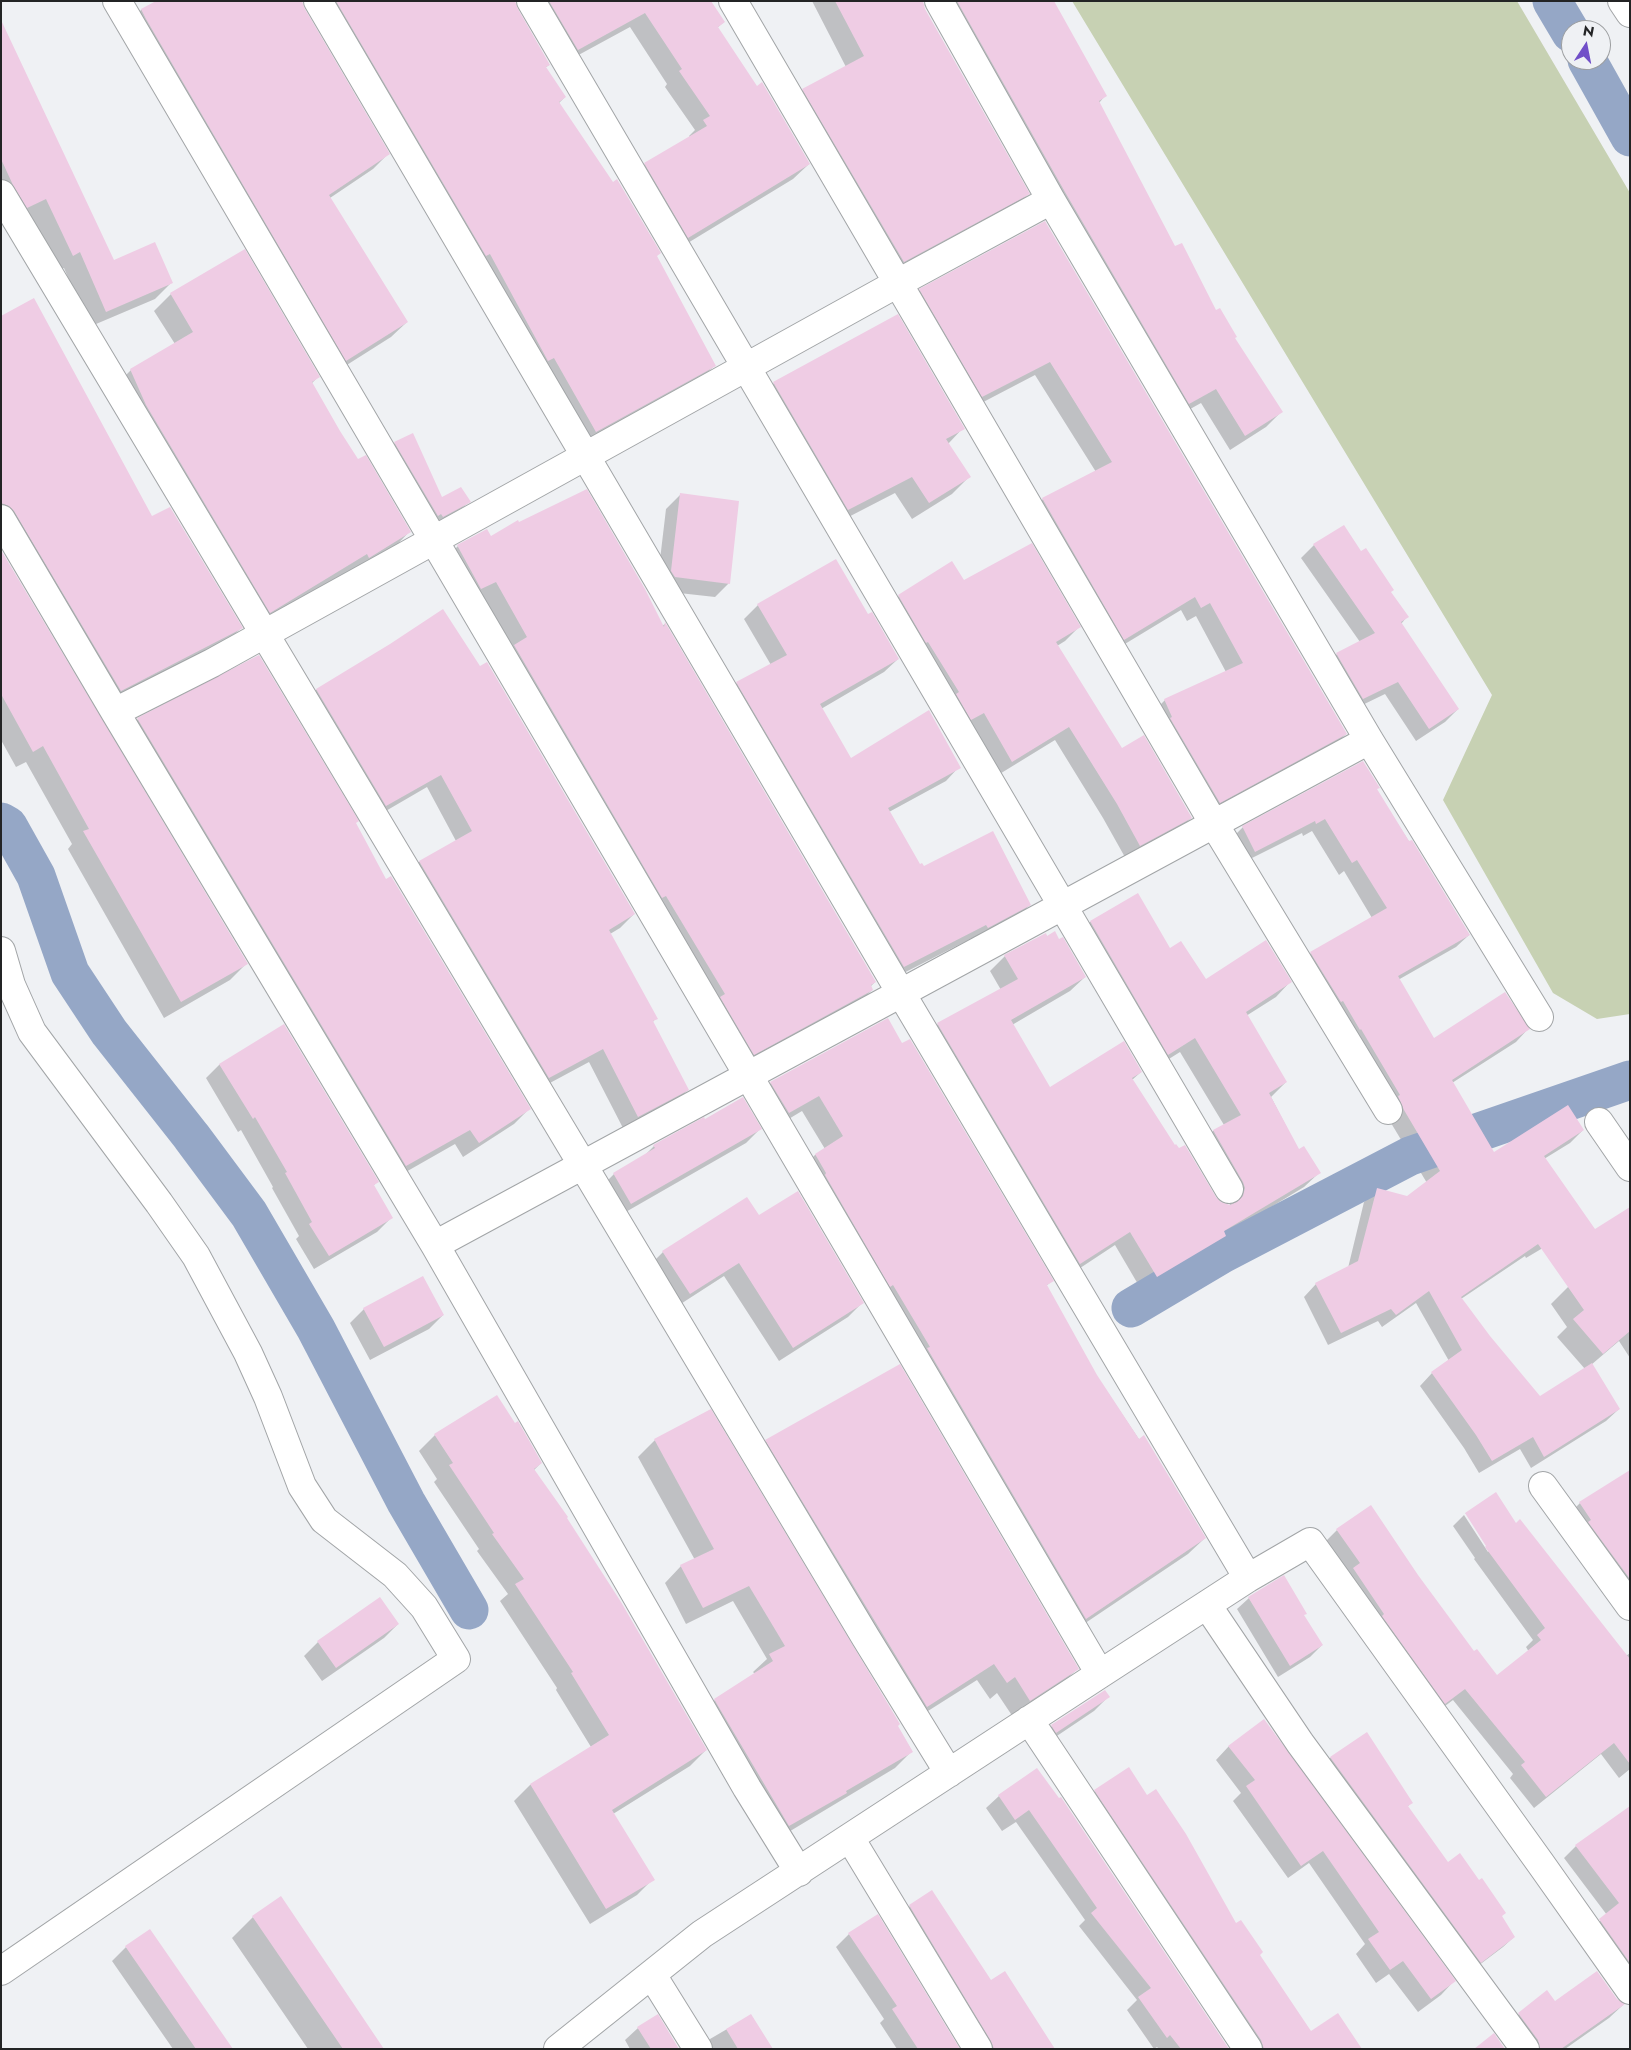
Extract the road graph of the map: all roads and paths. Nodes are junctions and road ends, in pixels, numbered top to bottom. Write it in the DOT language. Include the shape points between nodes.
graph roads {
  1 [pos="117,1"];
  2 [pos="318,1"];
  3 [pos="531,1"];
  4 [pos="733,1"];
  5 [pos="939,1"];
  6 [pos="1622,1"];
  7 [pos="1630,13"];
  8 [pos="1,194"];
  9 [pos="1052,200"];
  10 [pos="898,283"];
  11 [pos="746,367"];
  12 [pos="586,456"];
  13 [pos="1,519"];
  14 [pos="433,541"];
  15 [pos="265,634"];
  16 [pos="115,712"];
  17 [pos="1369,740"];
  18 [pos="1214,824"];
  19 [pos="1063,906"];
  20 [pos="1,951"];
  21 [pos="901,993"];
  22 [pos="1539,1017"];
  23 [pos="747,1076"];
  24 [pos="1388,1110"];
  25 [pos="1599,1122"];
  26 [pos="583,1166"];
  27 [pos="1630,1167"];
  28 [pos="1229,1189"];
  29 [pos="435,1245"];
  30 [pos="1543,1486"];
  31 [pos="1248,1578"];
  32 [pos="1207,1605"];
  33 [pos="1630,1606"];
  34 [pos="1100,1674"];
  35 [pos="1028,1720"];
  36 [pos="949,1773"];
  37 [pos="850,1838"];
  38 [pos="800,1872"];
  39 [pos="1,1971"];
  40 [pos="652,1974"];
  41 [pos="1630,1990"];
  42 [pos="558,2049"];
  43 [pos="698,2049"];
  44 [pos="978,2049"];
  45 [pos="1248,2049"];
  46 [pos="1525,2049"];
  1 -- 14 [label="street"];
  2 -- 12 [label="street"];
  3 -- 11 [label="street"];
  4 -- 10 [label="street"];
  5 -- 9 [label="street"];
  6 -- 7 [label="street"];
  8 -- 15 [label="street"];
  9 -- 10 [label="street"];
  9 -- 17 [label="street"];
  10 -- 11 [label="street"];
  10 -- 18 [label="street"];
  11 -- 12 [label="street"];
  11 -- 19 [label="street"];
  12 -- 14 [label="street"];
  12 -- 21 [label="street"];
  13 -- 16 [label="street"];
  14 -- 15 [label="street"];
  14 -- 23 [label="street"];
  15 -- 16 [label="street"];
  15 -- 26 [label="street"];
  16 -- 29 [label="street"];
  17 -- 18 [label="street"];
  17 -- 22 [label="street"];
  18 -- 19 [label="street"];
  18 -- 24 [label="street"];
  19 -- 21 [label="street"];
  19 -- 28 [label="street"];
  20 -- 39 [label="street" via="32,1032 196,1256 268,1397 302,1486 324,1520 395,1575 424,1607 456,1659"];
  21 -- 23 [label="street"];
  21 -- 31 [label="street"];
  23 -- 26 [label="street"];
  23 -- 34 [label="street"];
  25 -- 27 [label="street"];
  26 -- 29 [label="street"];
  26 -- 36 [label="street"];
  29 -- 38 [label="street" via="742,1780"];
  30 -- 33 [label="street"];
  31 -- 32 [label="street"];
  31 -- 41 [label="street" via="1310,1542"];
  32 -- 34 [label="street"];
  32 -- 46 [label="street" via="1300,1743"];
  34 -- 35 [label="street"];
  35 -- 36 [label="street"];
  35 -- 45 [label="street"];
  36 -- 37 [label="street"];
  37 -- 38 [label="street"];
  37 -- 44 [label="street"];
  38 -- 40 [label="street" via="702,1934"];
  40 -- 42 [label="street"];
  40 -- 43 [label="street"];
}
